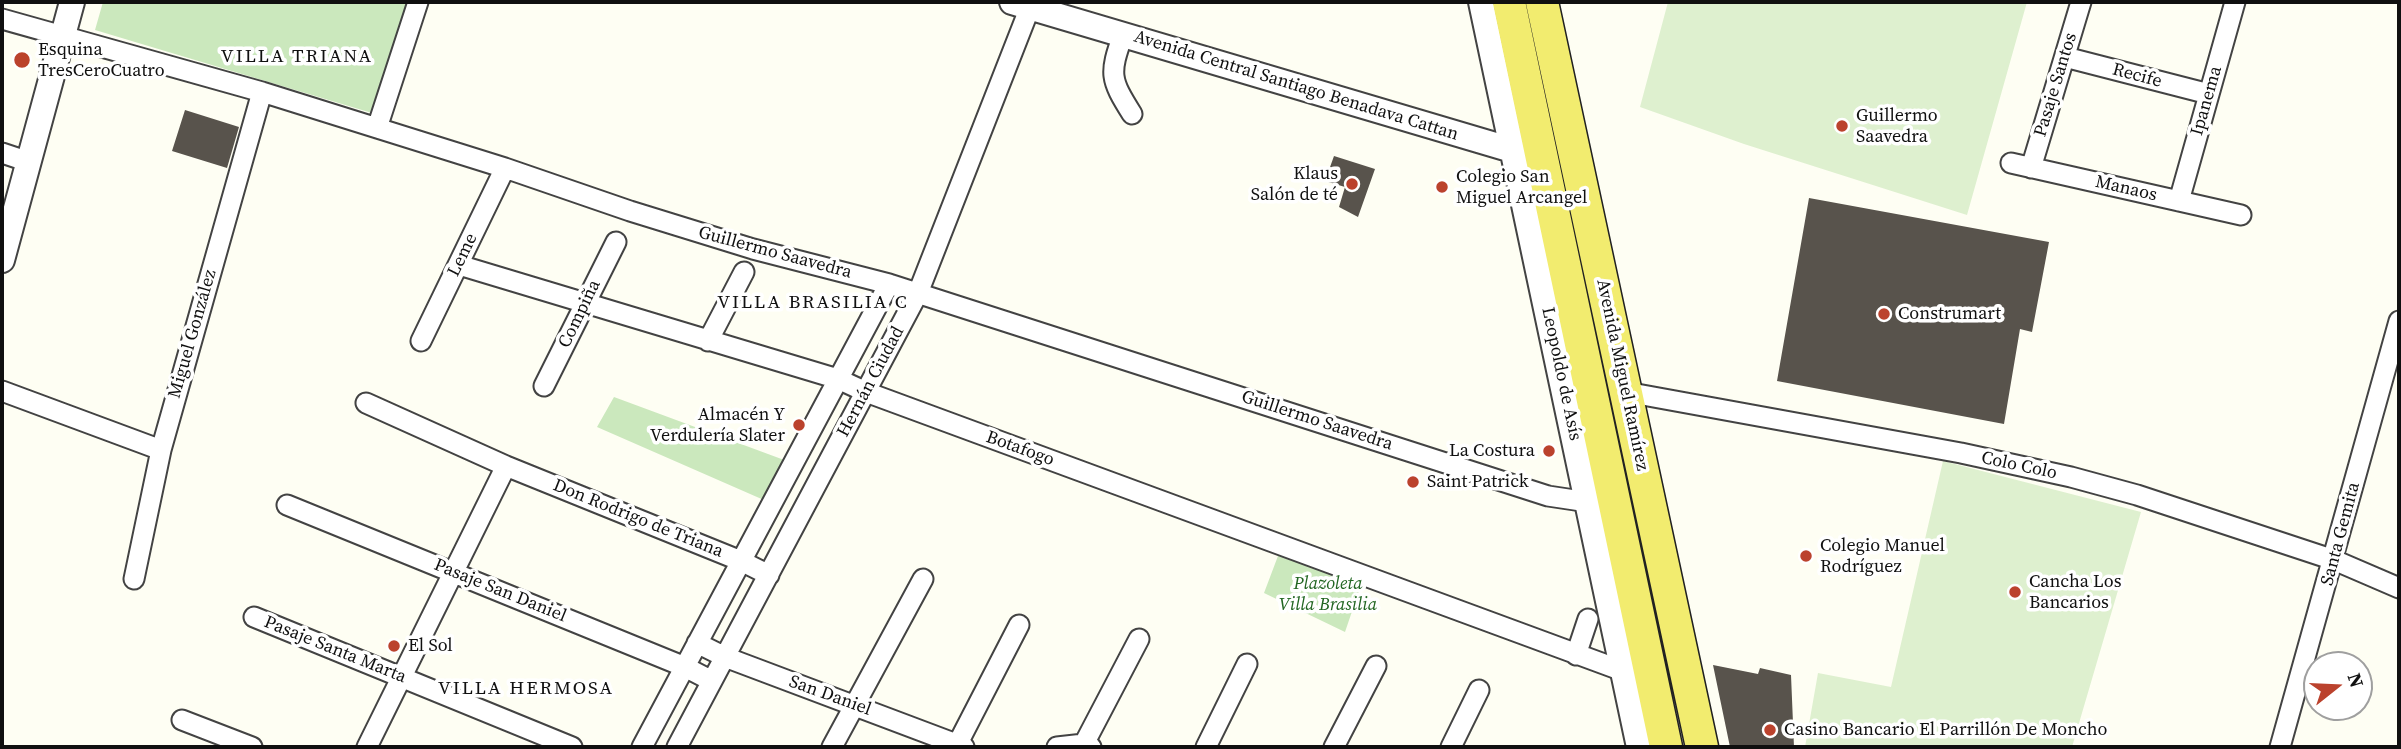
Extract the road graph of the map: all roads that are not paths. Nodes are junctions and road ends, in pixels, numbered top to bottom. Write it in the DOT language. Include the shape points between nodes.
graph roads {
  1 [pos="72,2"];
  2 [pos="418,2"];
  3 [pos="1481,2"];
  4 [pos="1508,2"];
  5 [pos="1542,2"];
  6 [pos="2081,2"];
  7 [pos="2235,2"];
  8 [pos="1025,4"];
  9 [pos="2,19"];
  10 [pos="1123,35"];
  11 [pos="62,37"];
  12 [pos="2065,57"];
  13 [pos="261,92"];
  14 [pos="2209,94"];
  15 [pos="1132,114"];
  16 [pos="377,128"];
  17 [pos="1512,150"];
  18 [pos="2,153"];
  19 [pos="29,162"];
  20 [pos="1542,163"];
  21 [pos="2011,163"];
  22 [pos="505,168"];
  23 [pos="2031,168"];
  24 [pos="1579,173"];
  25 [pos="2179,201"];
  26 [pos="2241,215"];
  27 [pos="616,242"];
  28 [pos="2,260"];
  29 [pos="459,265"];
  30 [pos="744,272"];
  31 [pos="889,284"];
  32 [pos="1567,284"];
  33 [pos="919,293"];
  34 [pos="585,303"];
  35 [pos="2399,321"];
  36 [pos="421,341"];
  37 [pos="708,341"];
  38 [pos="838,379"];
  39 [pos="544,386"];
  40 [pos="2,391"];
  41 [pos="866,392"];
  42 [pos="1626,393"];
  43 [pos="366,403"];
  44 [pos="161,450"];
  45 [pos="506,466"];
  46 [pos="1588,502"];
  47 [pos="287,505"];
  48 [pos="2334,560"];
  49 [pos="741,561"];
  50 [pos="454,572"];
  51 [pos="769,575"];
  52 [pos="134,579"];
  53 [pos="923,579"];
  54 [pos="2399,588"];
  55 [pos="254,617"];
  56 [pos="1588,619"];
  57 [pos="1019,625"];
  58 [pos="1139,639"];
  59 [pos="697,643"];
  60 [pos="1576,655"];
  61 [pos="725,657"];
  62 [pos="1247,664"];
  63 [pos="1376,666"];
  64 [pos="685,667"];
  65 [pos="1623,671"];
  66 [pos="402,676"];
  67 [pos="712,681"];
  68 [pos="1479,690"];
  69 [pos="856,705"];
  70 [pos="182,720"];
  71 [pos="959,746"];
  72 [pos="1087,746"];
  73 [pos="252,747"];
  74 [pos="368,747"];
  75 [pos="572,747"];
  76 [pos="642,747"];
  77 [pos="677,747"];
  78 [pos="832,747"];
  79 [pos="1057,747"];
  80 [pos="1206,747"];
  81 [pos="1334,747"];
  82 [pos="1451,747"];
  83 [pos="1639,747"];
  84 [pos="1666,747"];
  85 [pos="1702,747"];
  86 [pos="2280,747"];
  1 -- 11 [label="street"];
  2 -- 16 [label="street"];
  3 -- 17 [label="street, Leopoldo de Asís"];
  4 -- 20 [label="main road, Avenida Miguel Ramírez"];
  5 -- 24 [label="main road, Avenida Miguel Ramírez"];
  6 -- 12 [label="street, Pasaje Santos"];
  7 -- 14 [label="street, Ipanema"];
  8 -- 10 [label="street, Avenida Central Santiago Benadava Cattan"];
  8 -- 33 [label="street, Hernán Ciudad"];
  9 -- 11 [label="street, Guillermo Saavedra"];
  10 -- 15 [label="street" via="1112,76"];
  10 -- 17 [label="street, Avenida Central Santiago Benadava Cattan"];
  11 -- 13 [label="street, Guillermo Saavedra"];
  11 -- 19 [label="street"];
  12 -- 14 [label="street, Recife"];
  12 -- 23 [label="street, Pasaje Santos"];
  13 -- 16 [label="street, Guillermo Saavedra"];
  13 -- 44 [label="street, Miguel González"];
  14 -- 25 [label="street, Ipanema"];
  16 -- 22 [label="street, Guillermo Saavedra"];
  17 -- 20 [label="street, Avenida Central Santiago Benadava Cattan"];
  17 -- 46 [label="street, Leopoldo de Asís"];
  18 -- 19 [label="street"];
  19 -- 28 [label="street"];
  20 -- 24 [label="street, Avenida Central Santiago Benadava Cattan"];
  20 -- 32 [label="main road, Avenida Miguel Ramírez"];
  21 -- 23 [label="street, Manaos"];
  22 -- 29 [label="street, Leme"];
  22 -- 31 [label="street, Guillermo Saavedra" via="753,249"];
  23 -- 25 [label="street, Manaos"];
  24 -- 42 [label="main road, Avenida Miguel Ramírez"];
  25 -- 26 [label="street, Manaos"];
  27 -- 34 [label="street, Compiña"];
  29 -- 34 [label="street, Botafogo"];
  29 -- 36 [label="street, Leme"];
  30 -- 37 [label="street"];
  31 -- 33 [label="street, Guillermo Saavedra"];
  31 -- 38 [label="street, Hernán Ciudad"];
  32 -- 42 [label="main road" via="1592,316"];
  32 -- 84 [label="main road, Avenida Miguel Ramírez"];
  33 -- 41 [label="street, Hernán Ciudad"];
  33 -- 46 [label="street, Guillermo Saavedra" via="1548,496"];
  34 -- 37 [label="street, Botafogo"];
  34 -- 39 [label="street, Compiña"];
  35 -- 48 [label="street, Santa Gemita"];
  37 -- 38 [label="street, Botafogo"];
  38 -- 41 [label="street, Botafogo"];
  38 -- 49 [label="street, Hernán Ciudad"];
  40 -- 44 [label="street"];
  41 -- 51 [label="street, Hernán Ciudad"];
  41 -- 60 [label="street, Botafogo"];
  42 -- 48 [label="street, Colo Colo" via="2071,477"];
  42 -- 85 [label="main road, Avenida Miguel Ramírez"];
  43 -- 45 [label="street, Don Rodrigo de Triana"];
  44 -- 52 [label="street, Miguel González"];
  45 -- 49 [label="street, Don Rodrigo de Triana"];
  45 -- 50 [label="street"];
  46 -- 65 [label="street, Leopoldo de Asís"];
  47 -- 50 [label="street, Pasaje San Daniel"];
  48 -- 54 [label="street, Colo Colo"];
  48 -- 86 [label="street, Santa Gemita"];
  49 -- 51 [label="street, Don Rodrigo de Triana"];
  49 -- 59 [label="street, Hernán Ciudad"];
  50 -- 64 [label="street, Pasaje San Daniel"];
  50 -- 66 [label="street"];
  51 -- 61 [label="street, Hernán Ciudad"];
  53 -- 69 [label="street"];
  55 -- 66 [label="street, Pasaje Santa Marta"];
  56 -- 60 [label="street"];
  57 -- 71 [label="street"];
  58 -- 72 [label="street"];
  59 -- 61 [label="street, San Daniel"];
  59 -- 64 [label="street, Hernán Ciudad"];
  60 -- 65 [label="street, Botafogo"];
  61 -- 67 [label="street, Hernán Ciudad"];
  61 -- 69 [label="street, San Daniel"];
  62 -- 80 [label="street"];
  63 -- 81 [label="street"];
  64 -- 67 [label="street, Pasaje San Daniel"];
  64 -- 76 [label="street, Hernán Ciudad"];
  65 -- 83 [label="street, Leopoldo de Asís"];
  66 -- 74 [label="street"];
  66 -- 75 [label="street, Pasaje Santa Marta"];
  67 -- 77 [label="street, Hernán Ciudad"];
  68 -- 82 [label="street"];
  69 -- 71 [label="street, San Daniel"];
  69 -- 78 [label="street"];
  70 -- 73 [label="street"];
  72 -- 79 [label="street"];
}
